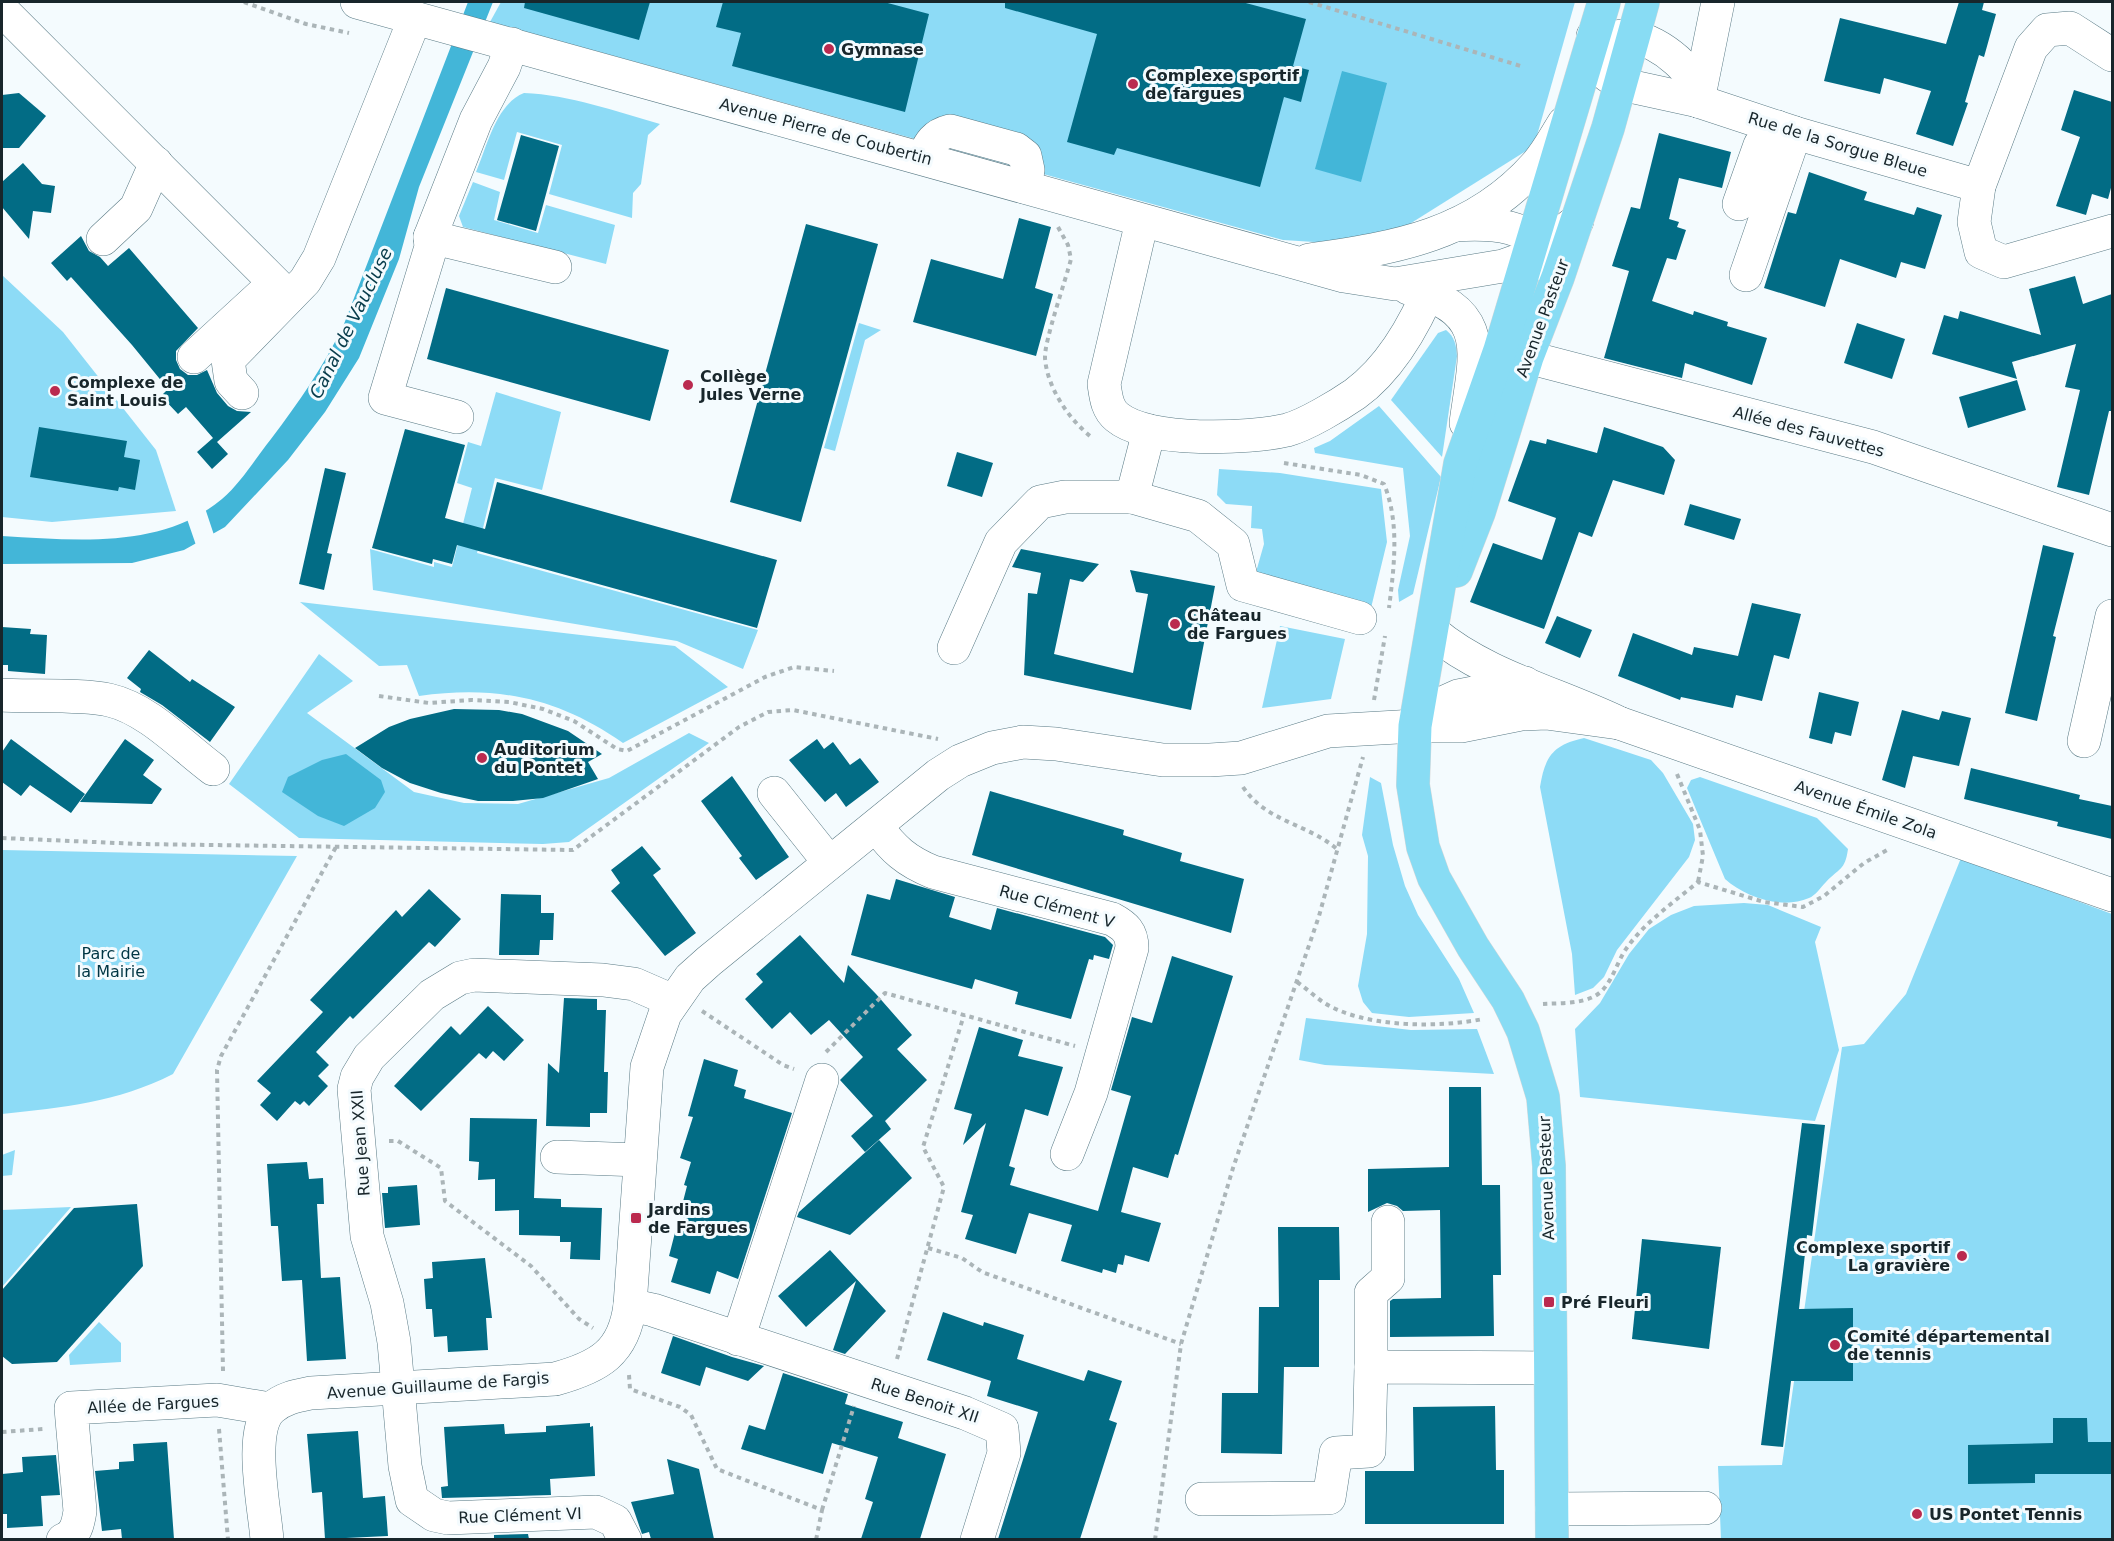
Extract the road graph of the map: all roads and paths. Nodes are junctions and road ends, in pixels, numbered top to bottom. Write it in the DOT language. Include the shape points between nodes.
graph roads {
  1 [pos="244,2"];
  2 [pos="357,2"];
  3 [pos="1309,2"];
  4 [pos="1604,2"];
  5 [pos="1642,2"];
  6 [pos="1718,2"];
  7 [pos="2,10"];
  8 [pos="415,18"];
  9 [pos="350,34"];
  10 [pos="1633,37"];
  11 [pos="512,44"];
  12 [pos="1590,54"];
  13 [pos="2112,55"];
  14 [pos="1524,67"];
  15 [pos="1620,84"];
  16 [pos="1698,101"];
  17 [pos="1569,116"];
  18 [pos="1786,130"];
  19 [pos="156,164"];
  20 [pos="1979,186"];
  21 [pos="1739,204"];
  22 [pos="1052,221"];
  23 [pos="1142,221"];
  24 [pos="1577,221"];
  25 [pos="1455,225"];
  26 [pos="2112,231"];
  27 [pos="430,237"];
  28 [pos="103,239"];
  29 [pos="1534,250"];
  30 [pos="1295,261"];
  31 [pos="555,267"];
  32 [pos="1746,275"];
  33 [pos="1431,286"];
  34 [pos="282,290"];
  35 [pos="1520,349"];
  36 [pos="194,357"];
  37 [pos="242,393"];
  38 [pos="457,417"];
  39 [pos="1149,431"];
  40 [pos="1094,439"];
  41 [pos="1281,463"];
  42 [pos="1460,464"];
  43 [pos="1131,497"];
  44 [pos="2112,530"];
  45 [pos="2112,616"];
  46 [pos="1378,623"];
  47 [pos="1433,632"];
  48 [pos="954,648"];
  49 [pos="834,670"];
  50 [pos="1525,683"];
  51 [pos="2,695"];
  52 [pos="379,696"];
  53 [pos="1619,723"];
  54 [pos="1415,726"];
  55 [pos="1368,729"];
  56 [pos="2084,741"];
  57 [pos="960,761"];
  58 [pos="1675,764"];
  59 [pos="213,769"];
  60 [pos="1239,781"];
  61 [pos="774,793"];
  62 [pos="877,826"];
  63 [pos="1924,830"];
  64 [pos="2,838"];
  65 [pos="336,847"];
  66 [pos="1338,850"];
  67 [pos="829,862"];
  68 [pos="1698,882"];
  69 [pos="2112,895"];
  70 [pos="1297,981"];
  71 [pos="673,1001"];
  72 [pos="1514,1012"];
  73 [pos="964,1015"];
  74 [pos="1101,1054"];
  75 [pos="813,1076"];
  76 [pos="1067,1154"];
  77 [pos="557,1157"];
  78 [pos="639,1160"];
  79 [pos="1388,1222"];
  80 [pos="928,1248"];
  81 [pos="630,1305"];
  82 [pos="738,1339"];
  83 [pos="1181,1344"];
  84 [pos="1371,1367"];
  85 [pos="1550,1368"];
  86 [pos="876,1384"];
  87 [pos="397,1388"];
  88 [pos="218,1400"];
  89 [pos="270,1409"];
  90 [pos="1202,1499"];
  91 [pos="1705,1508"];
  92 [pos="822,1510"];
  93 [pos="1552,1524"];
  94 [pos="68,1539"];
  95 [pos="228,1539"];
  96 [pos="267,1539"];
  97 [pos="626,1539"];
  98 [pos="977,1539"];
  99 [pos="1155,1539"];
  1 -- 9 [label="path" via="306,24"];
  2 -- 8 [label="street, Avenue Pierre de Coubertin"];
  3 -- 14 [label="path"];
  4 -- 12 [label="main road"];
  5 -- 10 [label="main road, Avenue Pasteur"];
  6 -- 16 [label="street"];
  7 -- 19 [label="street"];
  8 -- 11 [label="street, Avenue Pierre de Coubertin"];
  8 -- 34 [label="street" via="318,258 305,281"];
  10 -- 12 [label="street" via="1618,34"];
  10 -- 15 [label="main road, Avenue Pasteur"];
  10 -- 16 [label="street" via="1650,43 1685,67 1695,81"];
  11 -- 23 [label="street, Avenue Pierre de Coubertin"];
  11 -- 27 [label="street" via="476,120"];
  12 -- 15 [label="street"];
  12 -- 17 [label="main road"];
  13 -- 20 [label="street" via="2070,28 2047,30 2031,48"];
  15 -- 16 [label="street, Rue de la Sorgue Bleue"];
  15 -- 24 [label="main road, Avenue Pasteur"];
  16 -- 18 [label="street, Rue de la Sorgue Bleue"];
  17 -- 25 [label="street, Avenue Pierre de Coubertin" via="1537,164 1507,192"];
  17 -- 29 [label="main road"];
  18 -- 20 [label="street, Rue de la Sorgue Bleue"];
  18 -- 21 [label="street" via="1760,145"];
  18 -- 32 [label="street"];
  19 -- 28 [label="street" via="136,208"];
  19 -- 34 [label="street"];
  20 -- 26 [label="street" via="1974,222 1981,252 2004,262"];
  22 -- 40 [label="path" via="1068,245 1071,259 1045,356 1061,403"];
  23 -- 30 [label="street, Avenue Pierre de Coubertin"];
  23 -- 39 [label="street" via="1104,384 1115,416"];
  24 -- 29 [label="street, Avenue Pierre de Coubertin"];
  24 -- 35 [label="main road, Avenue Pasteur"];
  25 -- 29 [label="street, Avenue Pierre de Coubertin" via="1507,225 1520,231"];
  25 -- 30 [label="street, Avenue Pierre de Coubertin" via="1390,248"];
  27 -- 31 [label="street"];
  27 -- 38 [label="street" via="431,247 386,398"];
  29 -- 33 [label="street, Avenue Pierre de Coubertin" via="1503,266"];
  29 -- 35 [label="street" via="1546,261 1547,273"];
  30 -- 33 [label="street, Avenue Pierre de Coubertin" via="1344,276 1395,285"];
  33 -- 39 [label="street" via="1392,356 1372,380 1341,402 1288,429 1230,435"];
  33 -- 42 [label="street" via="1473,335 1475,362"];
  34 -- 36 [label="street"];
  34 -- 37 [label="street" via="228,360 231,381"];
  35 -- 42 [label="main road, Avenue Pasteur"];
  35 -- 44 [label="street, Allée des Fauvettes" via="1873,447"];
  35 -- 47 [label="main road, Avenue Pasteur" via="1479,512"];
  39 -- 43 [label="street"];
  41 -- 46 [label="path" via="1361,475 1384,484 1393,514 1395,555"];
  42 -- 47 [label="main road, Avenue Pasteur"];
  43 -- 46 [label="street" via="1198,516 1233,544 1243,585"];
  43 -- 48 [label="street" via="1065,497 1040,502 1001,542"];
  45 -- 56 [label="street"];
  46 -- 55 [label="path"];
  47 -- 50 [label="street, Avenue Émile Zola" via="1462,653"];
  47 -- 54 [label="main road, Avenue Pasteur"];
  49 -- 52 [label="path" via="794,667 765,677 627,751 617,749 574,721 543,709 509,702 429,704"];
  50 -- 53 [label="street, Avenue Émile Zola"];
  50 -- 54 [label="street" via="1458,696 1438,705"];
  51 -- 59 [label="street" via="108,700 126,706"];
  53 -- 54 [label="street, Avenue Émile Zola" via="1546,713 1461,726"];
  53 -- 63 [label="street, Avenue Émile Zola"];
  54 -- 55 [label="street, Avenue Guillaume de Fargis"];
  54 -- 72 [label="main road, Avenue Pasteur" via="1413,785 1423,847 1439,888"];
  55 -- 57 [label="street, Avenue Guillaume de Fargis" via="1328,731 1241,758 1163,760 1023,742 992,748"];
  55 -- 66 [label="path"];
  57 -- 62 [label="street, Avenue Guillaume de Fargis"];
  57 -- 65 [label="path" via="942,740 793,710 768,712 739,727 573,850"];
  58 -- 68 [label="path" via="1700,830 1703,856"];
  60 -- 66 [label="path" via="1264,811 1323,837"];
  61 -- 67 [label="street"];
  62 -- 67 [label="street, Avenue Guillaume de Fargis"];
  62 -- 74 [label="street, Rue Clément V" via="900,856 933,872 1126,926 1132,948"];
  63 -- 68 [label="path" via="1864,863 1824,896 1803,907 1764,902"];
  63 -- 69 [label="street, Avenue Émile Zola"];
  64 -- 65 [label="path"];
  65 -- 88 [label="path" via="221,1056 217,1070 223,1371 215,1377"];
  66 -- 70 [label="path"];
  67 -- 71 [label="street, Avenue Guillaume de Fargis" via="709,961"];
  68 -- 72 [label="path" via="1645,927 1625,952 1609,983 1594,997 1539,1004"];
  70 -- 72 [label="path" via="1324,1003 1361,1017 1414,1024 1479,1020"];
  70 -- 83 [label="path" via="1233,1168"];
  71 -- 75 [label="path" via="697,1007 783,1065"];
  71 -- 78 [label="street, Avenue Guillaume de Fargis" via="647,1067"];
  71 -- 87 [label="street, Rue Jean XXII" via="634,984 603,980 474,975 460,978 432,995 361,1068 354,1089 367,1236 387,1303"];
  72 -- 85 [label="main road, Avenue Pasteur" via="1533,1059 1547,1129"];
  73 -- 74 [label="path"];
  73 -- 75 [label="path" via="885,993"];
  73 -- 80 [label="path" via="923,1147 944,1187"];
  74 -- 76 [label="street, Rue Clément V"];
  75 -- 82 [label="street"];
  77 -- 78 [label="street"];
  78 -- 81 [label="street, Avenue Guillaume de Fargis"];
  79 -- 84 [label="street" via="1388,1278 1371,1293"];
  80 -- 83 [label="path" via="962,1258 982,1272"];
  80 -- 86 [label="path"];
  81 -- 82 [label="street, Rue Benoit XII"];
  81 -- 87 [label="street, Avenue Guillaume de Fargis" via="624,1336 617,1346 580,1372 555,1379"];
  82 -- 86 [label="street, Rue Benoit XII"];
  83 -- 99 [label="path"];
  84 -- 85 [label="street"];
  84 -- 90 [label="street" via="1369,1451 1336,1453 1329,1498"];
  85 -- 93 [label="main road, Avenue Pasteur"];
  86 -- 92 [label="path"];
  86 -- 98 [label="street, Rue Benoit XII" via="993,1422 1002,1429 1004,1453"];
  87 -- 89 [label="street, Avenue Guillaume de Fargis" via="311,1393 286,1398"];
  87 -- 97 [label="street, Rue Clément VI" via="408,1488 419,1506 448,1518 596,1512 615,1521"];
  88 -- 89 [label="street, Allée de Fargues"];
  88 -- 94 [label="street, Allée de Fargues" via="71,1408 80,1511 78,1525"];
  88 -- 95 [label="path"];
  89 -- 96 [label="street" via="259,1442"];
  91 -- 93 [label="street"];
}
